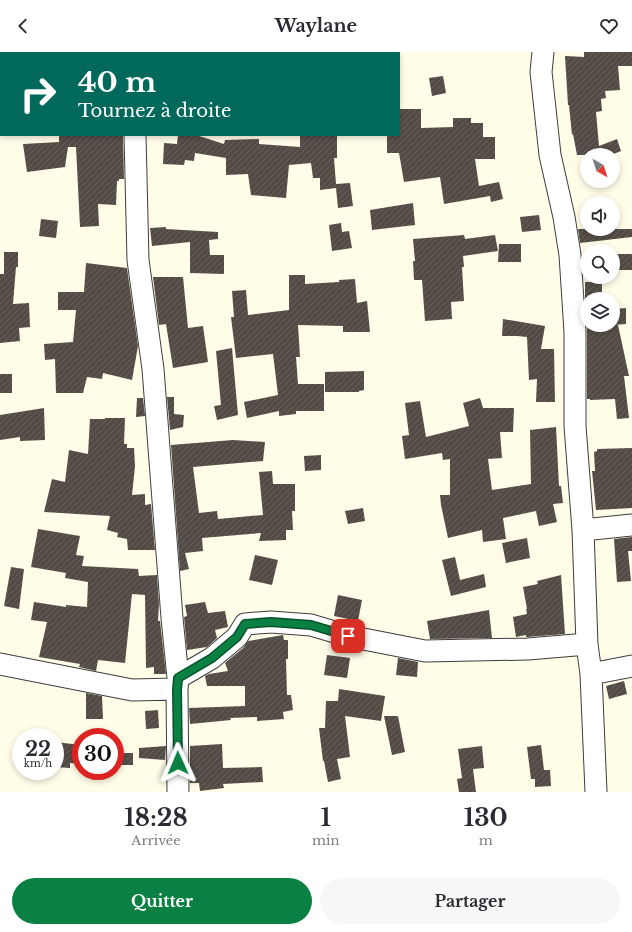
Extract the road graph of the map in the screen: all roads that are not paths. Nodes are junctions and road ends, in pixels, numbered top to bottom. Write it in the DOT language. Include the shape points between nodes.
graph roads {
  1 [pos="543,52"];
  2 [pos="135,136"];
  3 [pos="632,524"];
  4 [pos="583,530"];
  5 [pos="587,644"];
  6 [pos="0,664"];
  7 [pos="632,666"];
  8 [pos="591,674"];
  9 [pos="178,684"];
  10 [pos="178,792"];
  11 [pos="596,792"];
  1 -- 4 [label="street" via="542,72 550,155 570,255 575,332 575,426"];
  2 -- 9 [label="street" via="138,260 153,369"];
  3 -- 4 [label="street"];
  4 -- 5 [label="street"];
  5 -- 8 [label="street"];
  5 -- 9 [label="street" via="528,649 425,652 348,636 311,625 271,622 245,624 237,637"];
  6 -- 9 [label="street" via="132,690"];
  7 -- 8 [label="street"];
  8 -- 11 [label="street"];
  9 -- 10 [label="street"];
}
